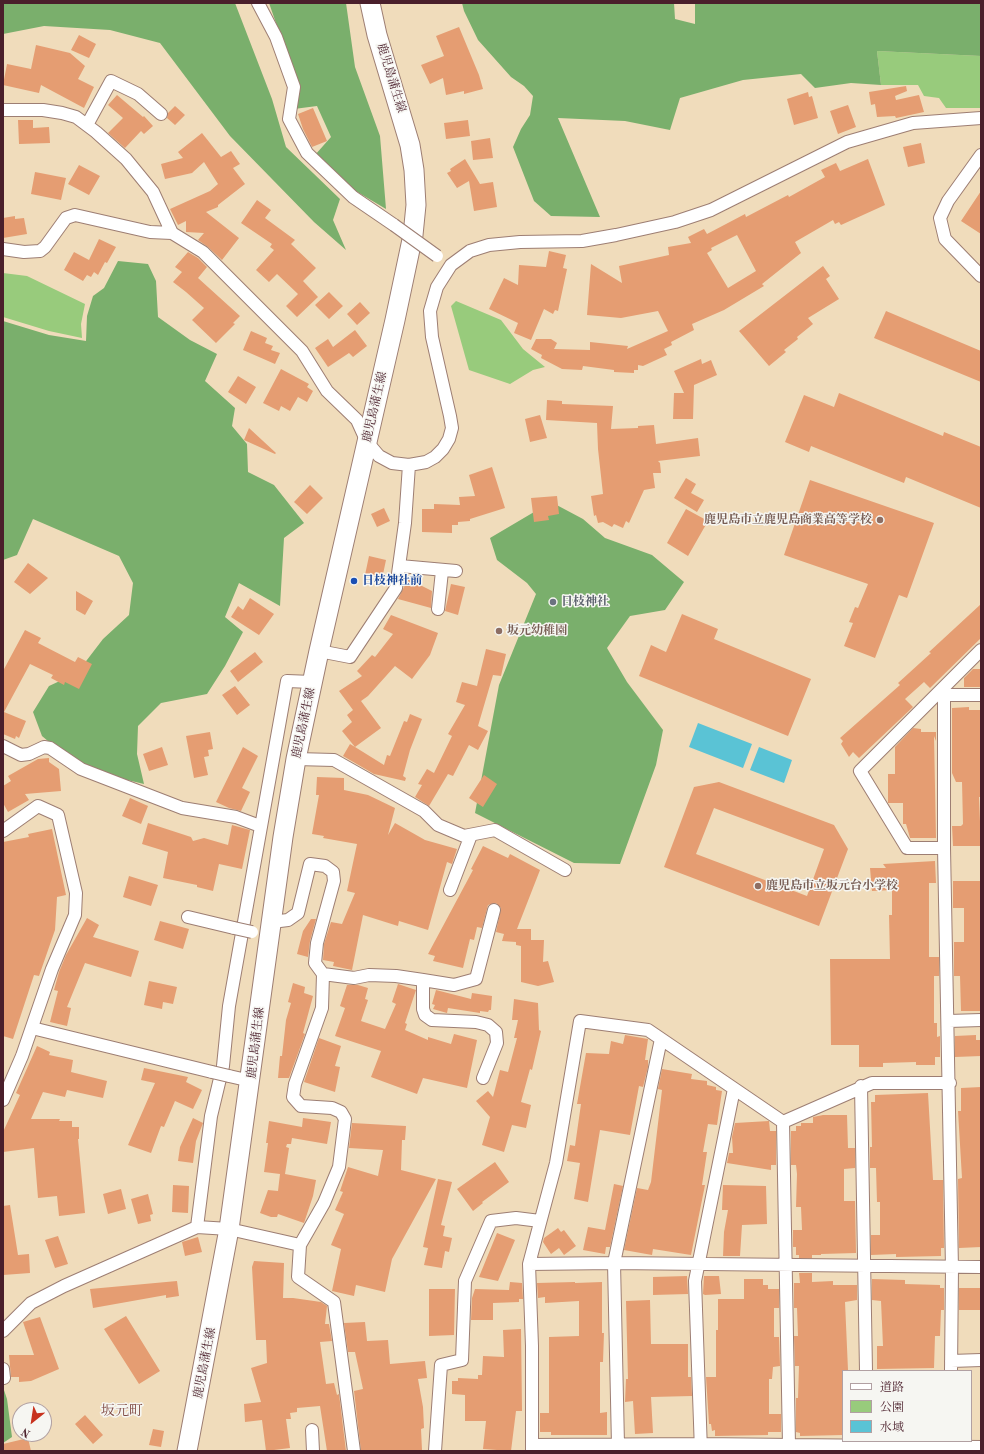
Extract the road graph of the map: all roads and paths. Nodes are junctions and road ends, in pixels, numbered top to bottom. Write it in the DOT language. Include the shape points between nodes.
graph roads {
  1 [pos="258,3"];
  2 [pos="370,3"];
  3 [pos="3,110"];
  4 [pos="161,114"];
  5 [pos="981,118"];
  6 [pos="87,125"];
  7 [pos="981,155"];
  8 [pos="172,233"];
  9 [pos="3,249"];
  10 [pos="451,265"];
  11 [pos="981,276"];
  12 [pos="367,442"];
  13 [pos="409,465"];
  14 [pos="400,566"];
  15 [pos="442,570"];
  16 [pos="456,571"];
  17 [pos="438,609"];
  18 [pos="981,650"];
  19 [pos="319,651"];
  20 [pos="312,682"];
  21 [pos="941,694"];
  22 [pos="981,695"];
  23 [pos="3,746"];
  24 [pos="296,759"];
  25 [pos="260,826"];
  26 [pos="3,832"];
  27 [pos="471,834"];
  28 [pos="944,848"];
  29 [pos="565,870"];
  30 [pos="450,890"];
  31 [pos="494,910"];
  32 [pos="188,917"];
  33 [pos="264,930"];
  34 [pos="324,974"];
  35 [pos="423,980"];
  36 [pos="981,1020"];
  37 [pos="949,1021"];
  38 [pos="32,1028"];
  39 [pos="661,1038"];
  40 [pos="483,1078"];
  41 [pos="251,1081"];
  42 [pos="950,1083"];
  43 [pos="861,1086"];
  44 [pos="734,1089"];
  45 [pos="3,1100"];
  46 [pos="784,1122"];
  47 [pos="540,1221"];
  48 [pos="197,1227"];
  49 [pos="229,1229"];
  50 [pos="300,1245"];
  51 [pos="614,1263"];
  52 [pos="529,1264"];
  53 [pos="700,1264"];
  54 [pos="785,1265"];
  55 [pos="864,1266"];
  56 [pos="981,1267"];
  57 [pos="952,1268"];
  58 [pos="3,1331"];
  59 [pos="981,1360"];
  60 [pos="951,1366"];
  61 [pos="866,1370"];
  62 [pos="312,1430"];
  63 [pos="868,1444"];
  64 [pos="618,1445"];
  65 [pos="789,1445"];
  66 [pos="951,1446"];
  67 [pos="981,1447"];
  68 [pos="532,1448"];
  69 [pos="700,1448"];
  70 [pos="187,1451"];
  71 [pos="312,1451"];
  72 [pos="354,1451"];
  73 [pos="435,1451"];
  1 -- 10 [label="street, bridge" via="276,37 294,87 290,119 307,153 353,197"];
  2 -- 12 [label="main road, 鹿児島蒲生線" via="410,145 416,205 413,235"];
  3 -- 6 [label="street" via="43,110 62,113"];
  4 -- 6 [label="street" via="138,94 111,81"];
  5 -- 10 [label="street" via="913,123 847,142 711,210 675,222 582,241 489,245 470,251"];
  6 -- 8 [label="street" via="126,159 153,192"];
  7 -- 11 [label="street" via="948,201 940,218 946,239"];
  8 -- 9 [label="street" via="150,232 75,215 66,218 40,251"];
  8 -- 12 [label="street" via="203,252 302,351 327,391 356,420"];
  10 -- 13 [label="street" via="436,287 430,311 432,337 452,428 449,439 435,457 426,462"];
  12 -- 13 [label="street" via="379,456 392,463"];
  12 -- 19 [label="main road, 鹿児島蒲生線"];
  13 -- 14 [label="street"];
  14 -- 15 [label="street"];
  14 -- 19 [label="street" via="396,588 350,657"];
  15 -- 16 [label="street"];
  15 -- 17 [label="street"];
  18 -- 21 [label="street"];
  19 -- 20 [label="main road, 鹿児島蒲生線"];
  20 -- 24 [label="main road, 鹿児島蒲生線"];
  20 -- 25 [label="street" via="287,681"];
  21 -- 22 [label="street"];
  21 -- 28 [label="street"];
  21 -- 28 [label="street" via="860,771 907,848"];
  23 -- 25 [label="street" via="22,755 44,747 50,748 81,769 182,808 236,817"];
  24 -- 27 [label="street" via="334,760 424,811 438,825 464,836"];
  24 -- 33 [label="main road, 鹿児島蒲生線"];
  25 -- 48 [label="street" via="229,1006 223,1066 211,1116"];
  26 -- 38 [label="street" via="38,806 58,815 76,893 75,915 52,969"];
  27 -- 29 [label="street" via="495,830"];
  27 -- 30 [label="street"];
  28 -- 37 [label="street"];
  31 -- 35 [label="street" via="476,979 454,985"];
  32 -- 33 [label="street, bridge" via="234,928"];
  33 -- 34 [label="street" via="298,913 310,864 325,866 333,872 334,881 317,943 315,963"];
  33 -- 41 [label="main road, 鹿児島蒲生線"];
  34 -- 35 [label="street" via="354,978 369,975 396,976"];
  34 -- 50 [label="street" via="322,1008 295,1084 293,1097 302,1106 332,1108 342,1112 345,1119 339,1167 324,1203"];
  35 -- 40 [label="street" via="423,1010 432,1020 476,1022 488,1025 496,1032 497,1043"];
  36 -- 37 [label="street"];
  37 -- 42 [label="street"];
  38 -- 41 [label="street, bridge"];
  38 -- 45 [label="street"];
  39 -- 44 [label="street"];
  39 -- 47 [label="street" via="648,1030 580,1021 556,1163"];
  39 -- 51 [label="street"];
  41 -- 49 [label="main road, 鹿児島蒲生線"];
  42 -- 43 [label="street" via="872,1083"];
  42 -- 57 [label="street"];
  43 -- 46 [label="street"];
  43 -- 55 [label="street"];
  44 -- 46 [label="street"];
  44 -- 53 [label="street"];
  46 -- 54 [label="street"];
  47 -- 52 [label="street"];
  47 -- 73 [label="street" via="516,1218 491,1221 465,1281 462,1360 440,1365"];
  48 -- 49 [label="street"];
  48 -- 58 [label="street" via="64,1286 31,1304"];
  49 -- 50 [label="street"];
  49 -- 70 [label="main road, 鹿児島蒲生線"];
  50 -- 72 [label="street" via="298,1277 334,1302"];
  51 -- 52 [label="street"];
  51 -- 53 [label="street"];
  51 -- 64 [label="street"];
  52 -- 68 [label="street"];
  53 -- 54 [label="street"];
  53 -- 69 [label="street" via="695,1281"];
  54 -- 55 [label="street"];
  54 -- 65 [label="street"];
  55 -- 57 [label="street"];
  55 -- 61 [label="street"];
  56 -- 57 [label="street"];
  57 -- 60 [label="street"];
  59 -- 60 [label="street"];
  62 -- 71 [label="street"];
  63 -- 65 [label="street"];
  63 -- 66 [label="street"];
  64 -- 68 [label="street"];
  64 -- 69 [label="street"];
  65 -- 69 [label="street"];
  66 -- 67 [label="street"];
}
